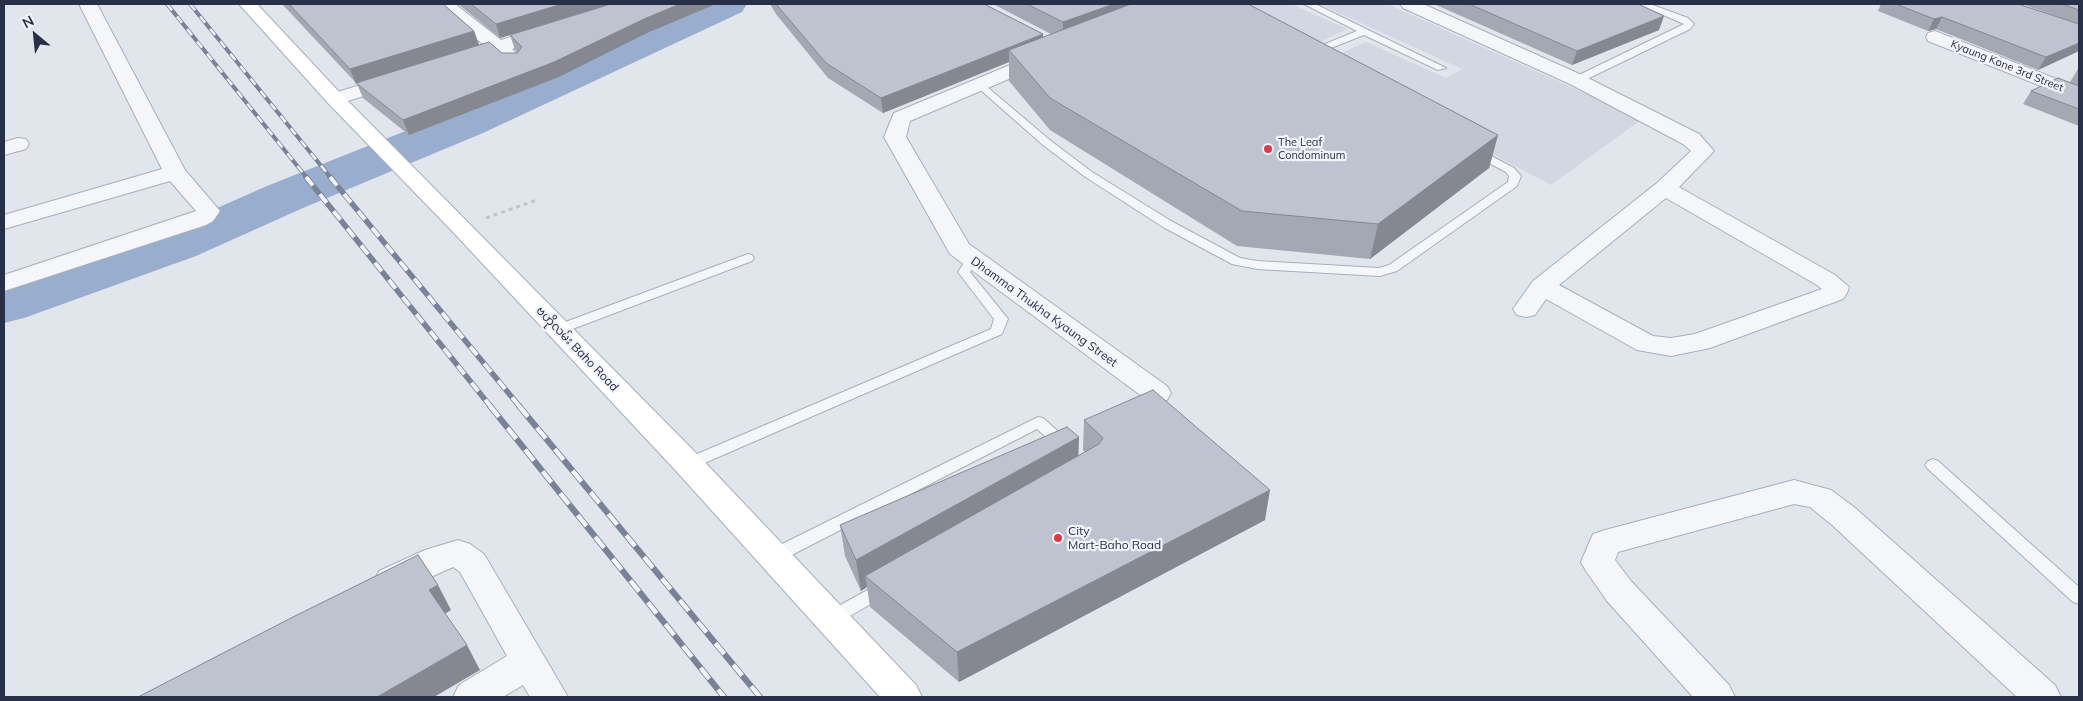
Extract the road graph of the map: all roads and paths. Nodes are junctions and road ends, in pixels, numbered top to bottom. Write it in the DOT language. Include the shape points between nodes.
graph roads {
  1 [pos="88,4"];
  2 [pos="248,4"];
  3 [pos="444,4"];
  4 [pos="1308,4"];
  5 [pos="1410,4"];
  6 [pos="1642,4"];
  7 [pos="563,26"];
  8 [pos="1365,31"];
  9 [pos="1935,37"];
  10 [pos="1053,45"];
  11 [pos="498,47"];
  12 [pos="1323,48"];
  13 [pos="515,62"];
  14 [pos="438,67"];
  15 [pos="1441,68"];
  16 [pos="410,76"];
  17 [pos="1577,80"];
  18 [pos="980,84"];
  19 [pos="2079,95"];
  20 [pos="335,100"];
  21 [pos="1466,147"];
  22 [pos="175,172"];
  23 [pos="1665,188"];
  24 [pos="537,200"];
  25 [pos="4,222"];
  26 [pos="461,227"];
  27 [pos="748,258"];
  28 [pos="972,260"];
  29 [pos="4,283"];
  30 [pos="1542,286"];
  31 [pos="1526,309"];
  32 [pos="557,330"];
  33 [pos="1157,393"];
  34 [pos="1078,457"];
  35 [pos="688,464"];
  36 [pos="1934,465"];
  37 [pos="774,556"];
  38 [pos="898,580"];
  39 [pos="2079,596"];
  40 [pos="359,597"];
  41 [pos="830,619"];
  42 [pos="528,662"];
  43 [pos="472,697"];
  44 [pos="549,697"];
  45 [pos="903,697"];
  46 [pos="1716,697"];
  47 [pos="2042,697"];
  1 -- 22 [label="street"];
  2 -- 20 [label="main road, ဗဟိုလမ်း Baho Road"];
  3 -- 11 [label="street"];
  4 -- 8 [label="lane"];
  5 -- 17 [label="street"];
  6 -- 17 [label="lane" via="1689,24"];
  7 -- 11 [label="street"];
  8 -- 12 [label="lane"];
  8 -- 15 [label="lane"];
  9 -- 19 [label="street, Kyaung Kone 3rd Street"];
  10 -- 18 [label="street, Dhamma Thukha Kyaung Street"];
  11 -- 13 [label="street"];
  11 -- 14 [label="street"];
  16 -- 20 [label="street"];
  17 -- 23 [label="street" via="1700,145 1703,151"];
  18 -- 21 [label="lane" via="1046,143 1088,174 1167,224 1236,261 1257,266 1380,272 1393,268 1514,184 1515,176 1510,170"];
  18 -- 28 [label="street, Dhamma Thukha Kyaung Street" via="901,117 895,137 959,249"];
  20 -- 26 [label="main road, ဗဟိုလမ်း Baho Road"];
  22 -- 25 [label="street"];
  22 -- 29 [label="street" via="208,211 205,216"];
  23 -- 30 [label="street"];
  23 -- 30 [label="street" via="1826,280 1836,287 1834,293 1700,342 1671,348 1647,344"];
  24 -- 26 [label="path"];
  26 -- 32 [label="main road, ဗဟိုလမ်း Baho Road"];
  27 -- 32 [label="lane"];
  28 -- 33 [label="street, Dhamma Thukha Kyaung Street"];
  28 -- 35 [label="lane" via="964,272 1001,319 997,331"];
  30 -- 31 [label="street"];
  32 -- 35 [label="main road, ဗဟိုလမ်း Baho Road"];
  34 -- 37 [label="lane" via="1038,422"];
  35 -- 37 [label="main road, ဗဟိုလမ်း Baho Road"];
  36 -- 39 [label="lane"];
  37 -- 41 [label="main road, ဗဟိုလမ်း Baho Road"];
  38 -- 41 [label="lane"];
  40 -- 42 [label="street" via="437,559 458,553 472,562"];
  41 -- 45 [label="main road, ဗဟိုလမ်း Baho Road"];
  42 -- 43 [label="street"];
  42 -- 44 [label="street"];
  46 -- 47 [label="street" via="1619,591 1598,562 1605,543 1794,492 1820,498 1843,516"];
}
